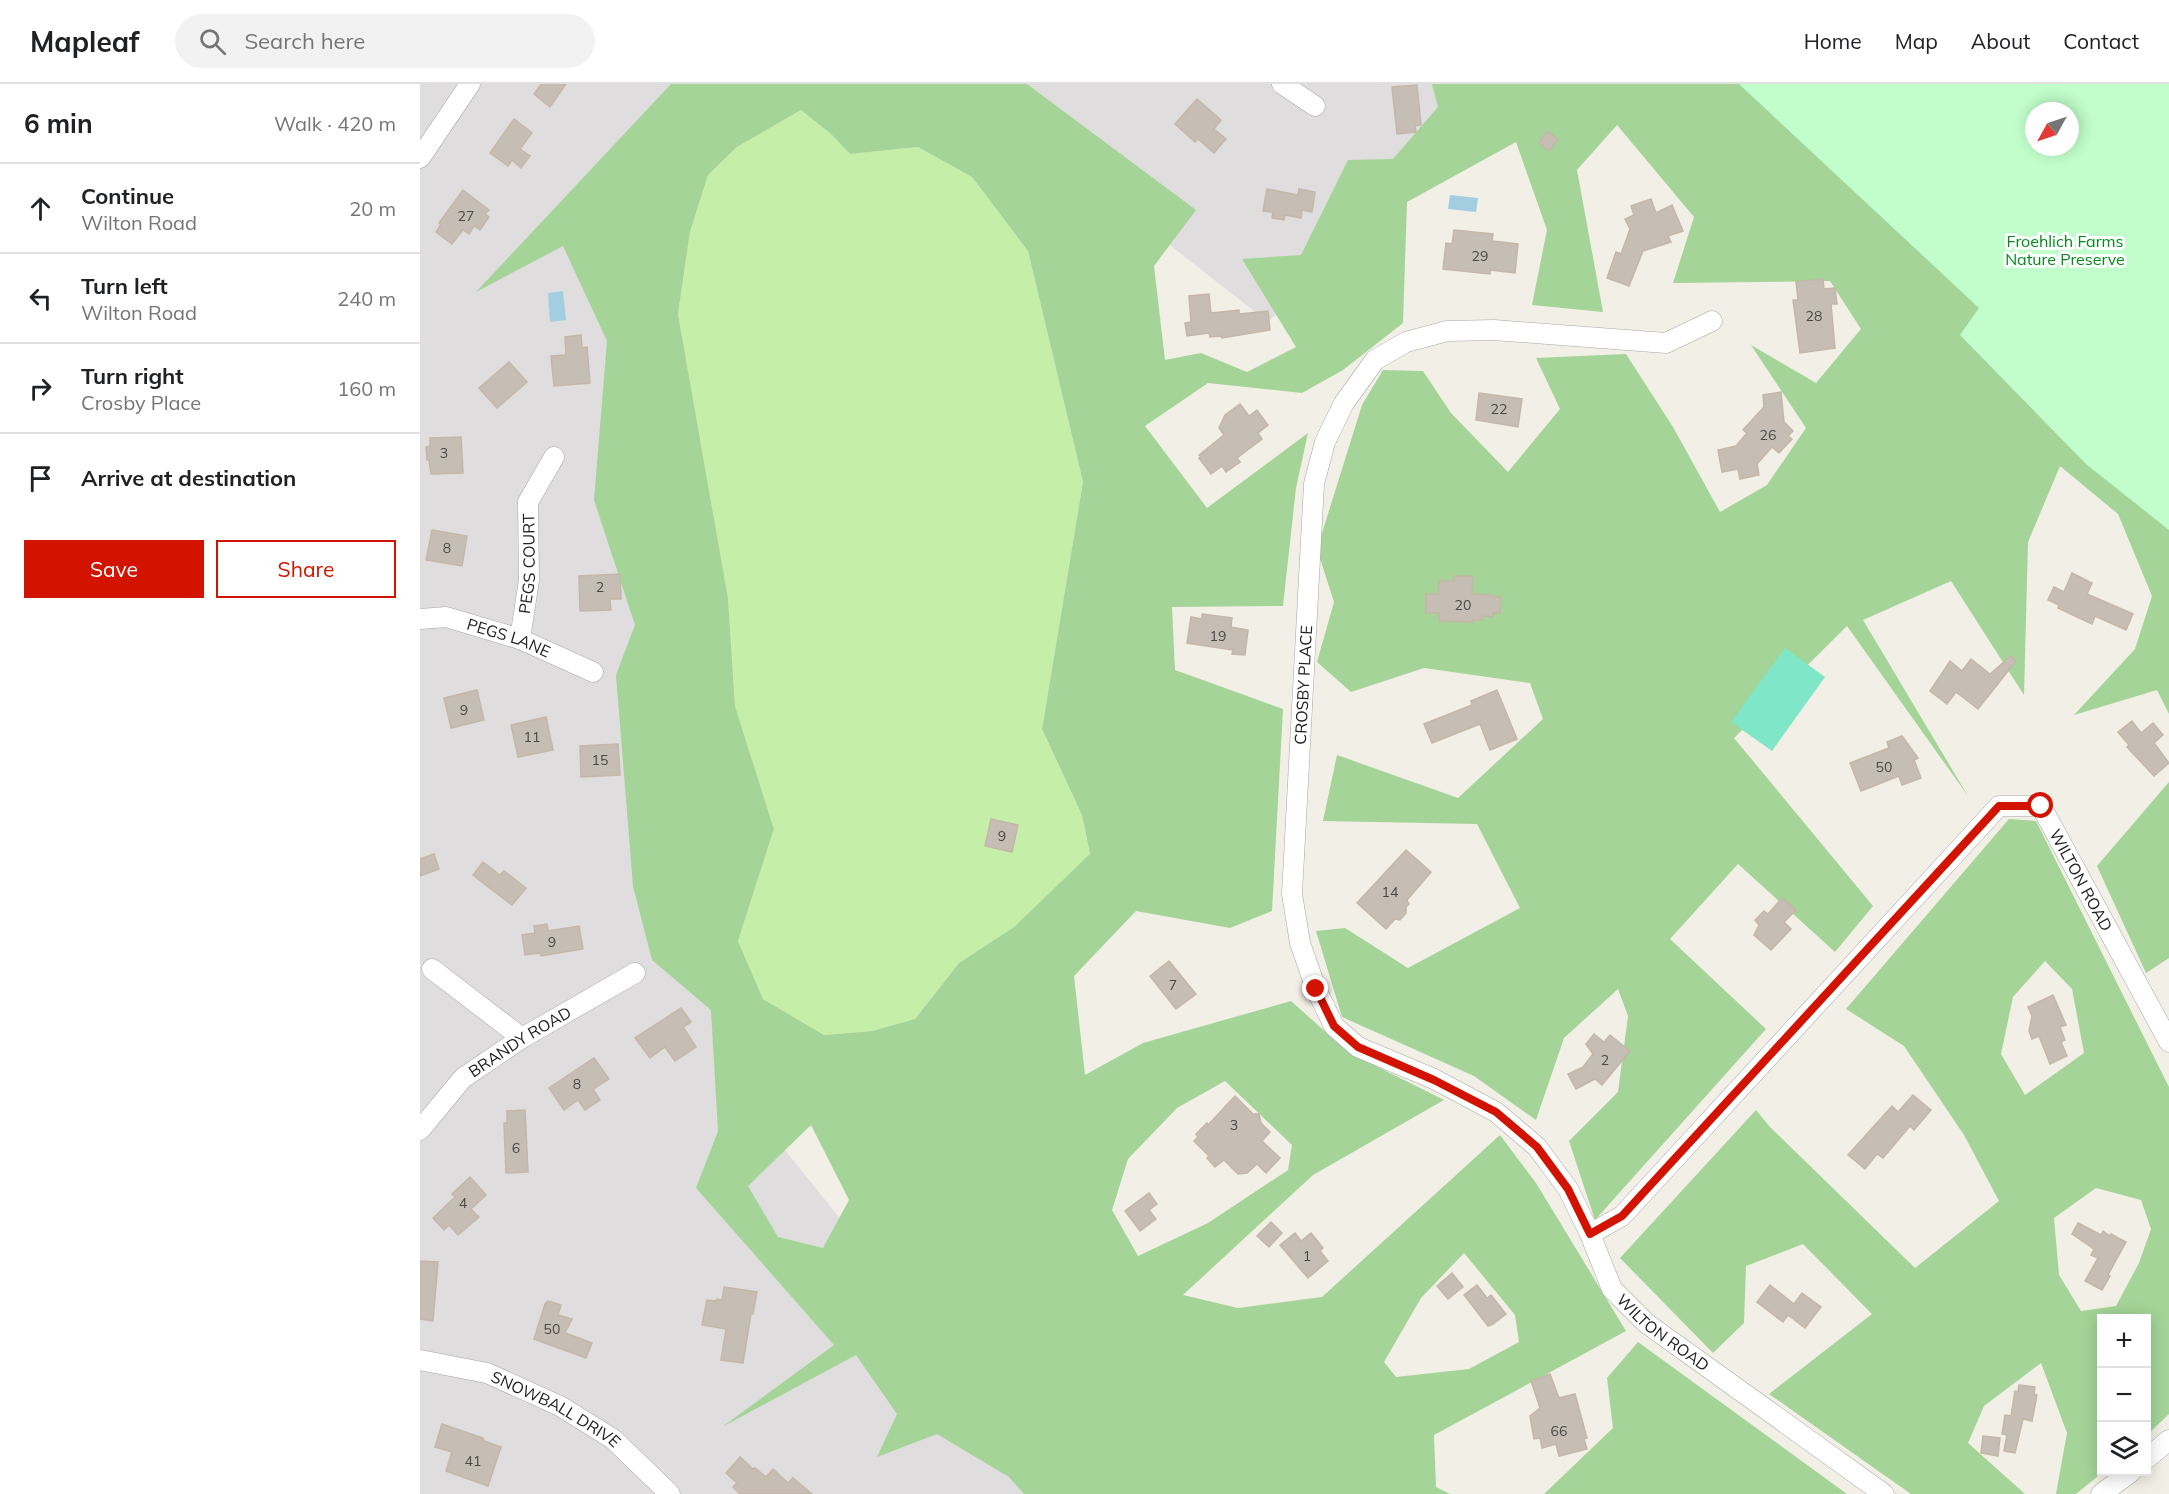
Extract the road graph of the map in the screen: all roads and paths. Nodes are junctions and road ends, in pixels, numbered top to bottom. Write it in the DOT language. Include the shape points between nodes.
graph roads {
  1 [pos="470,84"];
  2 [pos="1282,84"];
  3 [pos="1315,106"];
  4 [pos="420,158"];
  5 [pos="1712,321"];
  6 [pos="554,457"];
  7 [pos="420,619"];
  8 [pos="520,639"];
  9 [pos="593,672"];
  10 [pos="432,969"];
  11 [pos="635,973"];
  12 [pos="522,1038"];
  13 [pos="2169,1042"];
  14 [pos="420,1130"];
  15 [pos="1590,1234"];
  16 [pos="420,1360"];
  17 [pos="2169,1440"];
  18 [pos="2151,1455"];
  19 [pos="2126,1476"];
  20 [pos="670,1494"];
  21 [pos="1884,1494"];
  22 [pos="2101,1494"];
  1 -- 4 [label="street"];
  2 -- 3 [label="street"];
  5 -- 15 [label="street, CROSBY PLACE" via="1666,343 1494,330 1447,331 1406,342 1375,360 1344,403 1325,442 1314,484 1292,894 1300,943 1311,976 1334,1026 1358,1047 1496,1112 1537,1147 1568,1189"];
  6 -- 8 [label="street, PEGS COURT" via="528,502 529,580"];
  7 -- 8 [label="street, PEGS LANE" via="446,617"];
  8 -- 9 [label="street, PEGS LANE"];
  10 -- 12 [label="street"];
  11 -- 12 [label="street, BRANDY ROAD"];
  12 -- 14 [label="street, BRANDY ROAD" via="463,1077"];
  13 -- 15 [label="street, WILTON ROAD" via="2041,806 1999,806 1622,1216"];
  15 -- 21 [label="street, WILTON ROAD" via="1612,1288 1646,1323"];
  16 -- 20 [label="street, SNOWBALL DRIVE" via="488,1373 560,1406 613,1439"];
  17 -- 18 [label="street"];
  19 -- 22 [label="street"];
}
